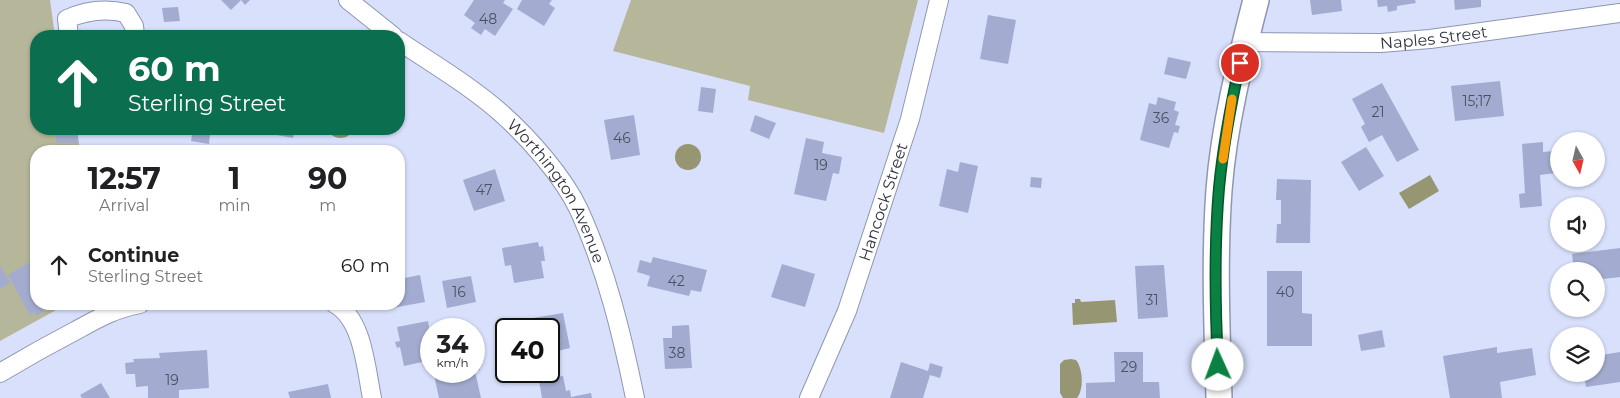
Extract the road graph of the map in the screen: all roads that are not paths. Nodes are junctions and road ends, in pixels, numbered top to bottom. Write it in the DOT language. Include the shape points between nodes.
graph roads {
  1 [pos="348,0"];
  2 [pos="939,0"];
  3 [pos="1256,0"];
  4 [pos="1620,13"];
  5 [pos="68,30"];
  6 [pos="134,30"];
  7 [pos="384,30"];
  8 [pos="1246,42"];
  9 [pos="405,46"];
  10 [pos="117,310"];
  11 [pos="344,310"];
  12 [pos="0,373"];
  13 [pos="372,398"];
  14 [pos="635,398"];
  15 [pos="810,398"];
  16 [pos="1219,398"];
  1 -- 7 [label="street, Worthington Avenue"];
  2 -- 15 [label="street, Hancock Street" via="910,120 847,311"];
  3 -- 8 [label="street"];
  4 -- 8 [label="street, Naples Street" via="1381,43"];
  5 -- 6 [label="street" via="67,19 80,13 109,9 126,13"];
  8 -- 16 [label="street" via="1228,122 1217,224"];
  9 -- 14 [label="street, Worthington Avenue" via="460,81 502,114 539,151 566,189 578,208 595,250"];
  10 -- 12 [label="street"];
  11 -- 13 [label="street" via="359,335"];
}
